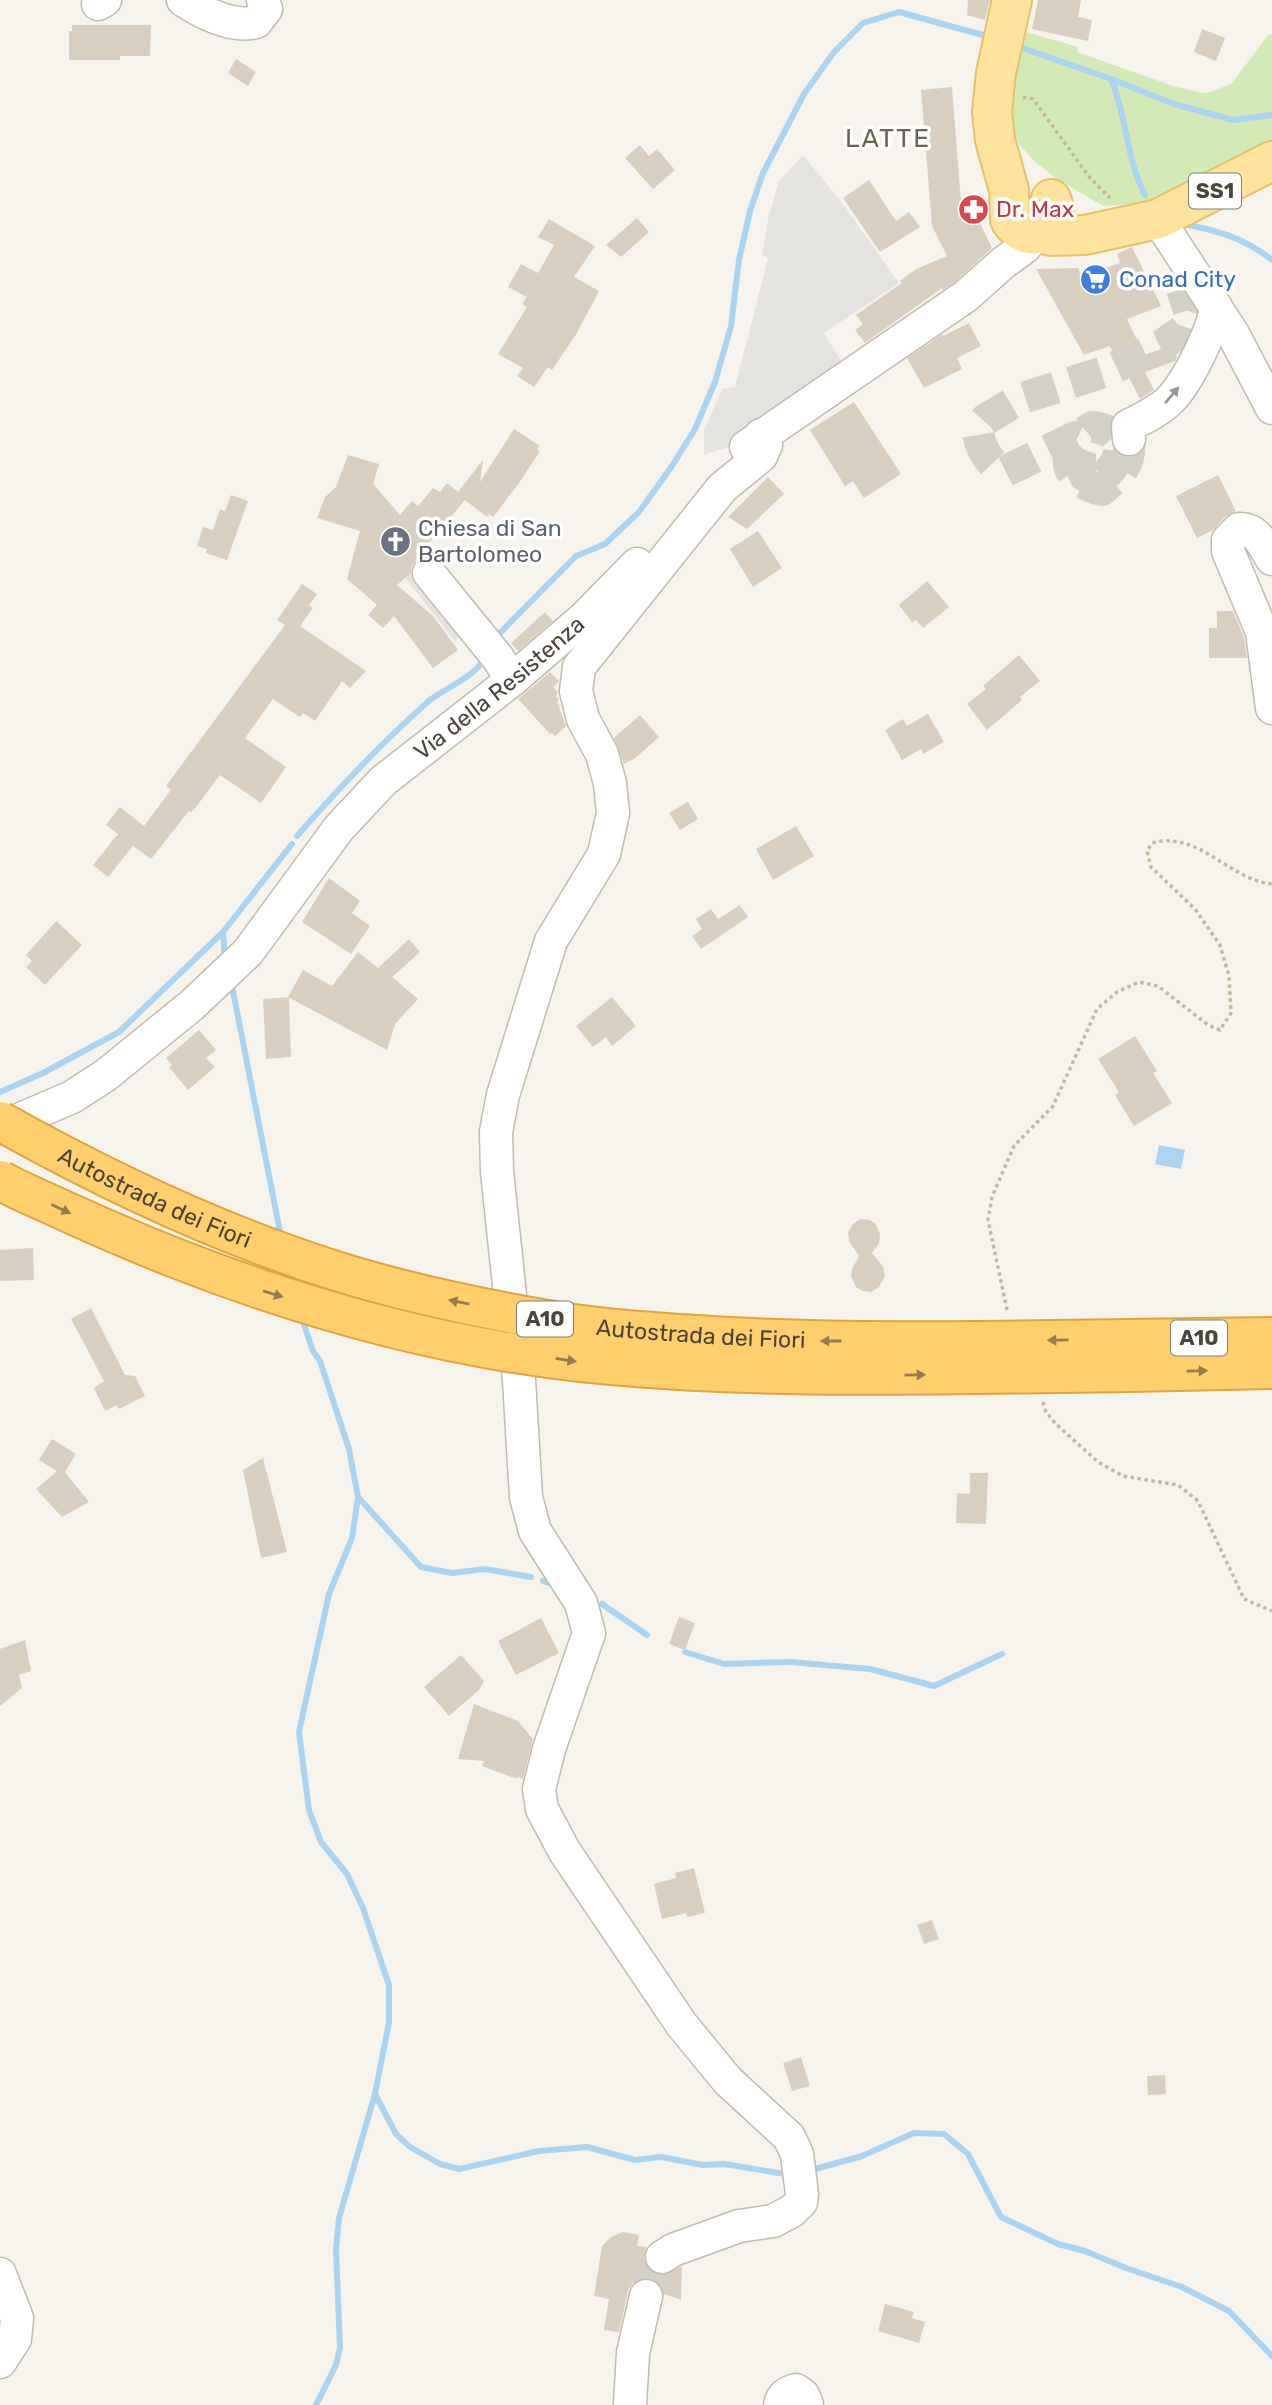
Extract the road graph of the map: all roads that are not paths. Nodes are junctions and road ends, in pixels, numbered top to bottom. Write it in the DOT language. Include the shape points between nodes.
graph roads {
  1 [pos="183,0"];
  2 [pos="263,0"];
  3 [pos="1010,8"];
  4 [pos="1272,161"];
  5 [pos="1030,221"];
  6 [pos="1138,223"];
  7 [pos="1182,289"];
  8 [pos="1216,307"];
  9 [pos="1272,408"];
  10 [pos="761,435"];
  11 [pos="1129,439"];
  12 [pos="1272,559"];
  13 [pos="429,573"];
  14 [pos="505,669"];
  15 [pos="1272,708"];
  16 [pos="0,1121"];
  17 [pos="0,1128"];
  18 [pos="0,1180"];
  19 [pos="1272,1337"];
  20 [pos="1128,1356"];
  21 [pos="1272,1369"];
  22 [pos="662,2257"];
  23 [pos="0,2274"];
  24 [pos="646,2296"];
  25 [pos="0,2362"];
  26 [pos="629,2405"];
  27 [pos="780,2405"];
  28 [pos="807,2405"];
  1 -- 2 [label="street" via="244,26 256,22 266,9"];
  3 -- 5 [label="main road" via="1008,85 992,112 995,140"];
  4 -- 6 [label="main road, SS1"];
  5 -- 6 [label="main road, SS1" via="1060,237"];
  5 -- 10 [label="street, Via della Resistenza" via="966,296"];
  6 -- 7 [label="street"];
  6 -- 8 [label="street"];
  8 -- 9 [label="street"];
  11 -- 8 [label="street, one-way" via="1128,426 1171,399 1197,359"];
  10 -- 14 [label="street, Via della Resistenza" via="701,487 669,531 585,617"];
  10 -- 22 [label="street" via="766,445 761,456 722,488 579,667 576,691 583,719 602,754 613,813 604,854 551,941 503,1095 496,1132 526,1497 535,1531 581,1603 589,1633 549,1749 539,1789 542,1809 565,1852 682,2025 728,2081 789,2137 797,2154 802,2194 792,2211 773,2221 739,2226 673,2249"];
  12 -- 15 [label="street" via="1249,530 1239,529 1230,536 1228,551 1262,632"];
  13 -- 14 [label="street"];
  14 -- 17 [label="street, Via della Resistenza" via="383,781 340,828 248,952 192,1005 72,1097"];
  20 -- 16 [label="highway, Autostrada dei Fiori / A10, one-way, bridge" via="647,1332 543,1319 447,1300 337,1271 153,1200"];
  18 -- 20 [label="highway, Autostrada dei Fiori / A10, one-way, bridge" via="111,1232 243,1284 341,1315 465,1344 579,1362 705,1372 841,1375"];
  19 -- 20 [label="highway, Autostrada dei Fiori / A10"];
  20 -- 21 [label="highway, Autostrada dei Fiori / A10, one-way"];
  23 -- 25 [label="street" via="17,2318 15,2339"];
  24 -- 26 [label="street" via="633,2353"];
  27 -- 28 [label="street" via="781,2398 796,2390"];
}
